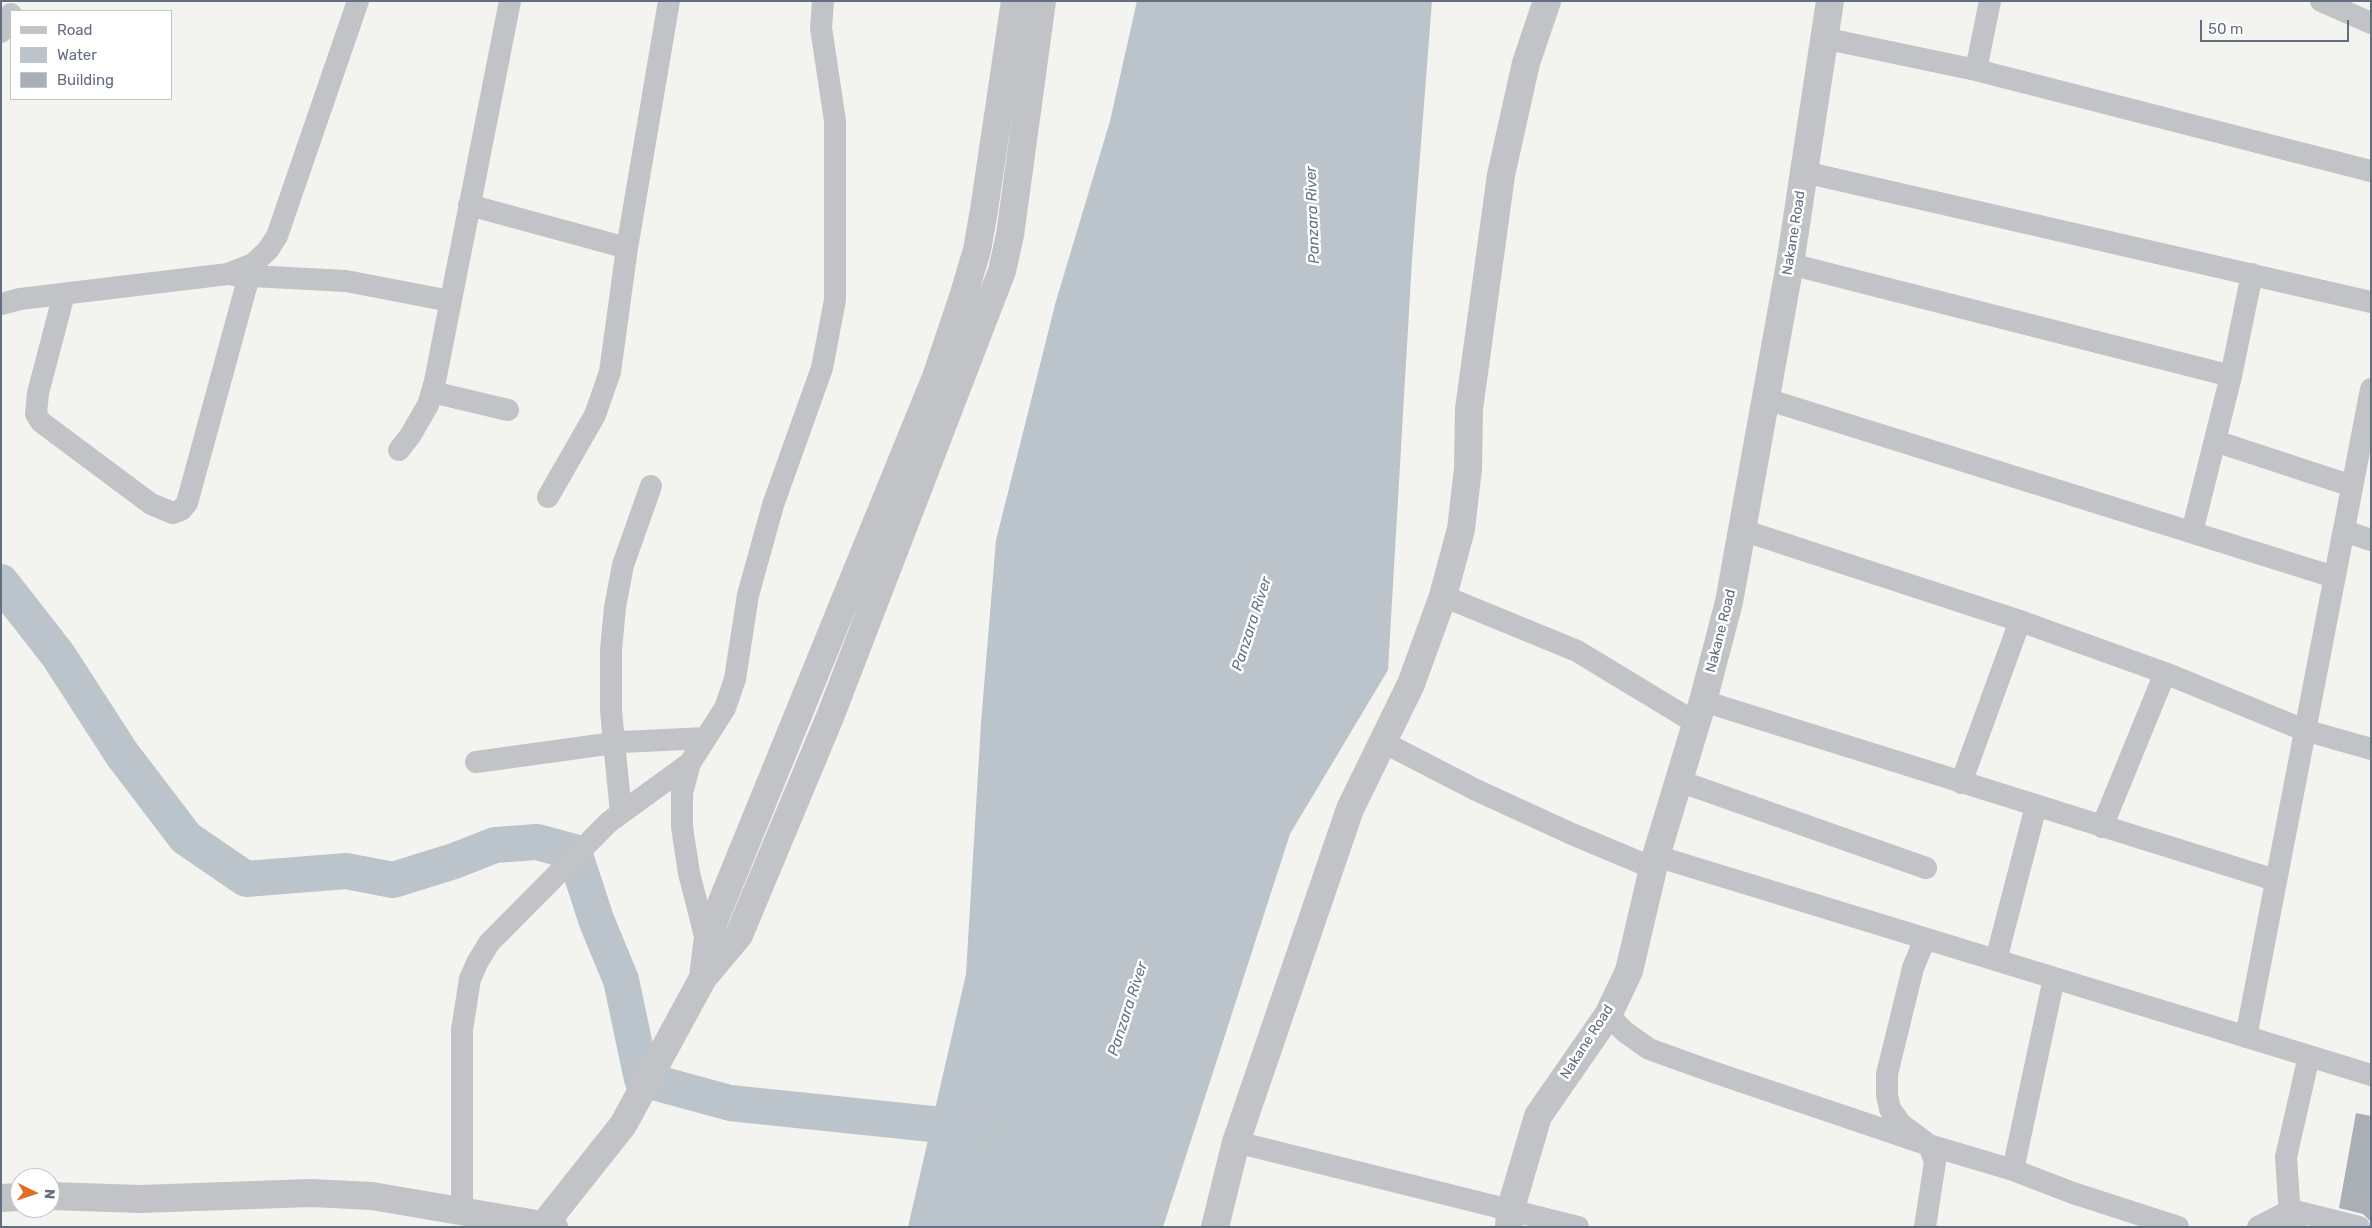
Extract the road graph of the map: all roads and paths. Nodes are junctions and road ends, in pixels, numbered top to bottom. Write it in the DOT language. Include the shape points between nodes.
graph roads {
  1 [pos="358,1"];
  2 [pos="510,1"];
  3 [pos="669,1"];
  4 [pos="823,1"];
  5 [pos="1015,1"];
  6 [pos="1042,1"];
  7 [pos="1547,1"];
  8 [pos="1830,1"];
  9 [pos="1990,1"];
  10 [pos="2321,1"];
  11 [pos="2363,14"];
  12 [pos="10,16"];
  13 [pos="1,32"];
  14 [pos="1824,38"];
  15 [pos="1976,70"];
  16 [pos="2371,171"];
  17 [pos="1804,172"];
  18 [pos="469,205"];
  19 [pos="627,248"];
  20 [pos="1790,264"];
  21 [pos="2252,274"];
  22 [pos="239,275"];
  23 [pos="64,294"];
  24 [pos="450,301"];
  25 [pos="2371,302"];
  26 [pos="1,304"];
  27 [pos="2231,376"];
  28 [pos="2371,389"];
  29 [pos="432,392"];
  30 [pos="1766,399"];
  31 [pos="508,410"];
  32 [pos="2368,419"];
  33 [pos="2214,441"];
  34 [pos="399,450"];
  35 [pos="651,486"];
  36 [pos="2352,486"];
  37 [pos="548,497"];
  38 [pos="1742,530"];
  39 [pos="2192,532"];
  40 [pos="2345,532"];
  41 [pos="2371,540"];
  42 [pos="2334,576"];
  43 [pos="1443,596"];
  44 [pos="2020,621"];
  45 [pos="2165,673"];
  46 [pos="1700,712"];
  47 [pos="2304,730"];
  48 [pos="706,738"];
  49 [pos="1383,742"];
  50 [pos="614,743"];
  51 [pos="2371,749"];
  52 [pos="476,762"];
  53 [pos="690,763"];
  54 [pos="1679,781"];
  55 [pos="1961,783"];
  56 [pos="2036,806"];
  57 [pos="615,818"];
  58 [pos="2102,827"];
  59 [pos="1654,862"];
  60 [pos="1926,868"];
  61 [pos="2275,880"];
  62 [pos="1925,939"];
  63 [pos="707,944"];
  64 [pos="1996,960"];
  65 [pos="703,978"];
  66 [pos="2054,978"];
  67 [pos="1608,1015"];
  68 [pos="2246,1037"];
  69 [pos="2309,1056"];
  70 [pos="2371,1075"];
  71 [pos="1236,1142"];
  72 [pos="1929,1145"];
  73 [pos="2013,1170"];
  74 [pos="60,1196"];
  75 [pos="462,1210"];
  76 [pos="2293,1218"];
  77 [pos="1510,1219"];
  78 [pos="546,1226"];
  79 [pos="1215,1227"];
  80 [pos="1578,1227"];
  81 [pos="1925,1227"];
  82 [pos="2178,1227"];
  83 [pos="2258,1227"];
  84 [pos="2359,1227"];
  1 -- 22 [label="street" via="277,236 268,250"];
  2 -- 18 [label="street"];
  3 -- 19 [label="street"];
  4 -- 48 [label="street" via="821,28 835,121 835,300 822,368 773,505 748,595 734,679 725,708"];
  5 -- 63 [label="street" via="977,250 963,297 936,377"];
  6 -- 65 [label="street" via="1010,235 1002,271 830,717 739,935"];
  7 -- 43 [label="street" via="1526,62 1501,175 1469,409 1462,529"];
  8 -- 14 [label="street, Nakane Road"];
  9 -- 15 [label="street"];
  10 -- 11 [label="street"];
  12 -- 13 [label="street"];
  14 -- 15 [label="street"];
  14 -- 17 [label="street, Nakane Road"];
  15 -- 16 [label="street"];
  17 -- 20 [label="street, Nakane Road"];
  17 -- 21 [label="street"];
  18 -- 19 [label="street"];
  18 -- 24 [label="street"];
  19 -- 37 [label="street" via="610,372 595,415"];
  20 -- 27 [label="street"];
  20 -- 30 [label="street, Nakane Road"];
  21 -- 25 [label="street"];
  21 -- 27 [label="street"];
  22 -- 23 [label="street"];
  22 -- 23 [label="street" via="187,503 173,513 151,504 41,422 36,414 38,393"];
  22 -- 24 [label="street" via="346,281"];
  23 -- 26 [label="street"];
  24 -- 29 [label="street"];
  27 -- 33 [label="street"];
  28 -- 32 [label="street"];
  29 -- 31 [label="street"];
  29 -- 34 [label="street" via="428,405"];
  30 -- 38 [label="street, Nakane Road"];
  30 -- 39 [label="street"];
  32 -- 36 [label="street"];
  33 -- 36 [label="street"];
  33 -- 39 [label="street"];
  35 -- 50 [label="street" via="623,565 615,607 611,650"];
  36 -- 40 [label="street"];
  38 -- 44 [label="street"];
  38 -- 46 [label="street, Nakane Road" via="1729,602"];
  39 -- 42 [label="street"];
  40 -- 41 [label="street"];
  40 -- 42 [label="street"];
  42 -- 47 [label="street"];
  43 -- 46 [label="street" via="1577,651"];
  43 -- 49 [label="street" via="1411,684"];
  44 -- 45 [label="street"];
  44 -- 55 [label="street"];
  45 -- 47 [label="street"];
  45 -- 58 [label="street"];
  46 -- 54 [label="street, Nakane Road"];
  46 -- 55 [label="street"];
  47 -- 51 [label="street"];
  47 -- 61 [label="street"];
  48 -- 50 [label="street"];
  48 -- 53 [label="street"];
  49 -- 59 [label="street" via="1572,834"];
  49 -- 71 [label="street" via="1350,809"];
  50 -- 52 [label="street"];
  50 -- 57 [label="street"];
  53 -- 57 [label="street"];
  53 -- 63 [label="street" via="682,793 682,827 688,873"];
  54 -- 59 [label="street, Nakane Road"];
  54 -- 60 [label="street"];
  55 -- 56 [label="street"];
  56 -- 58 [label="street"];
  56 -- 64 [label="street"];
  57 -- 75 [label="street" via="489,943 470,978 462,1030"];
  58 -- 61 [label="street"];
  59 -- 62 [label="street"];
  59 -- 67 [label="street, Nakane Road" via="1629,971"];
  61 -- 68 [label="street"];
  62 -- 64 [label="street"];
  62 -- 72 [label="street" via="1913,968 1887,1074 1886,1095 1890,1109 1901,1124"];
  63 -- 65 [label="street"];
  64 -- 66 [label="street"];
  65 -- 78 [label="street" via="623,1125"];
  66 -- 68 [label="street"];
  66 -- 73 [label="street"];
  67 -- 72 [label="street" via="1649,1049"];
  67 -- 77 [label="street, Nakane Road" via="1538,1116"];
  68 -- 69 [label="street"];
  69 -- 70 [label="street"];
  69 -- 76 [label="street" via="2286,1157"];
  71 -- 77 [label="street"];
  71 -- 79 [label="street"];
  72 -- 73 [label="street"];
  72 -- 81 [label="street" via="1935,1162"];
  73 -- 82 [label="street"];
  74 -- 75 [label="street" via="140,1199 320,1194 372,1196"];
  75 -- 78 [label="street"];
  76 -- 83 [label="street"];
  76 -- 84 [label="street"];
  77 -- 80 [label="street"];
}
